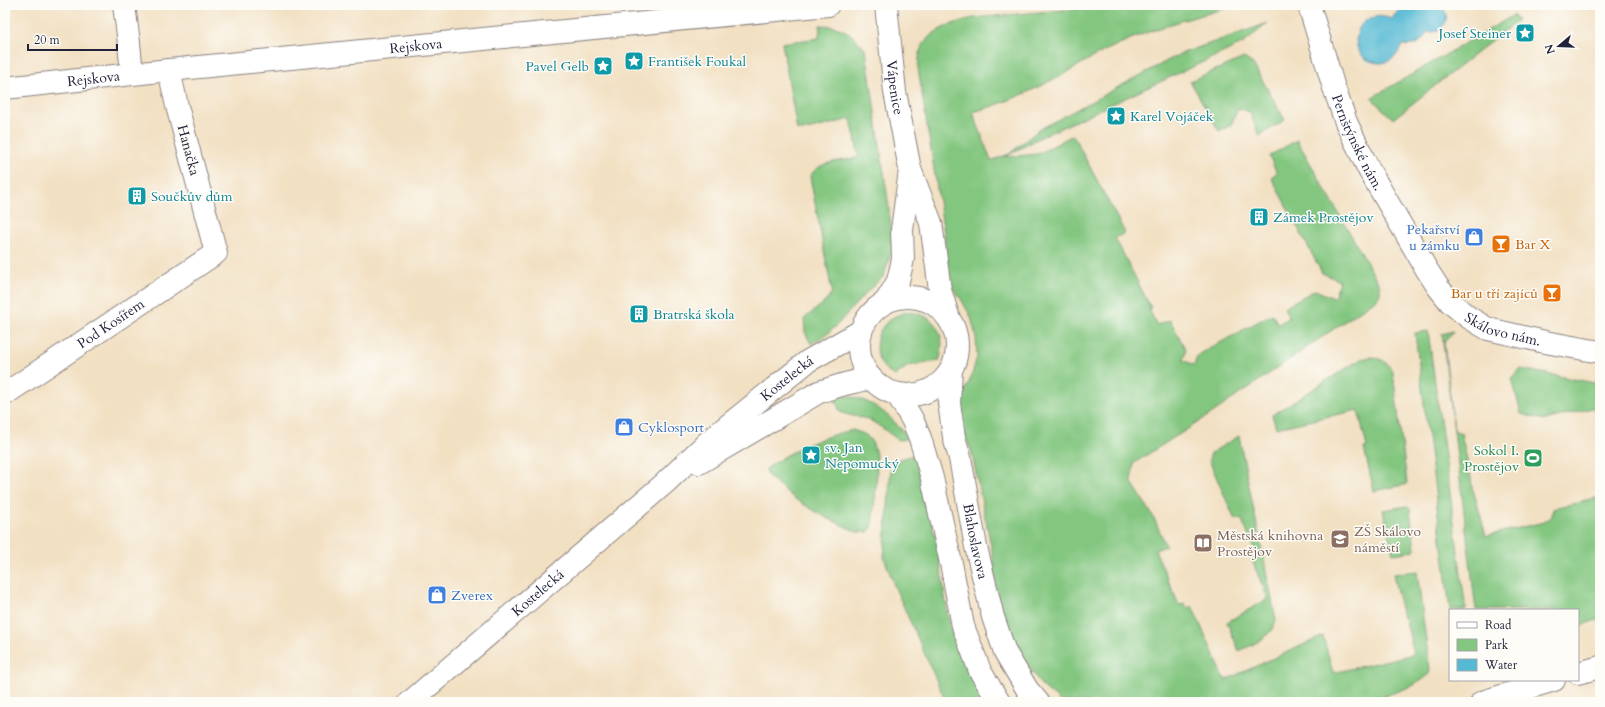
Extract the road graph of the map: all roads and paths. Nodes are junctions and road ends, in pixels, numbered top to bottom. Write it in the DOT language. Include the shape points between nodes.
graph roads {
  1 [pos="124,5"];
  2 [pos="828,5"];
  3 [pos="886,5"];
  4 [pos="1309,5"];
  5 [pos="169,70"];
  6 [pos="132,74"];
  7 [pos="5,88"];
  8 [pos="910,169"];
  9 [pos="216,253"];
  10 [pos="1427,270"];
  11 [pos="885,302"];
  12 [pos="949,319"];
  13 [pos="861,331"];
  14 [pos="1600,352"];
  15 [pos="951,370"];
  16 [pos="871,378"];
  17 [pos="5,394"];
  18 [pos="897,394"];
  19 [pos="666,483"];
  20 [pos="1600,667"];
  21 [pos="1579,673"];
  22 [pos="1551,681"];
  23 [pos="410,702"];
  24 [pos="1000,702"];
  25 [pos="1038,702"];
  26 [pos="1482,702"];
  1 -- 6 [label="street"];
  2 -- 5 [label="street, Rejskova"];
  3 -- 8 [label="street, Vápenice" via="894,92"];
  4 -- 10 [label="street, Pernštýnské nám." via="1346,122 1372,177"];
  5 -- 6 [label="street, Rejskova"];
  5 -- 9 [label="street, Hanačka"];
  6 -- 7 [label="street, Rejskova"];
  8 -- 11 [label="street, Vápenice" via="902,230 903,259 898,281"];
  8 -- 12 [label="street, Vápenice" via="931,223 940,290"];
  9 -- 17 [label="street, Pod Kosířem"];
  10 -- 14 [label="street, Skálovo nám." via="1450,302 1488,329"];
  11 -- 12 [label="street" via="900,298 917,298 932,303"];
  11 -- 13 [label="street" via="872,312"];
  12 -- 15 [label="street" via="955,333 957,348"];
  13 -- 16 [label="street" via="859,350 863,365"];
  13 -- 19 [label="street, Kostelecká" via="808,361 711,439"];
  15 -- 18 [label="street" via="941,383 928,391 913,395"];
  15 -- 25 [label="street, Blahoslavova" via="948,403 976,547 993,617 1005,652 1027,689"];
  16 -- 18 [label="street" via="883,389"];
  16 -- 19 [label="street, Kostelecká" via="819,392"];
  18 -- 24 [label="street, Blahoslavova" via="920,438 932,478 963,626 980,671"];
  19 -- 23 [label="street, Kostelecká"];
  20 -- 21 [label="street"];
  22 -- 26 [label="street"];
}
